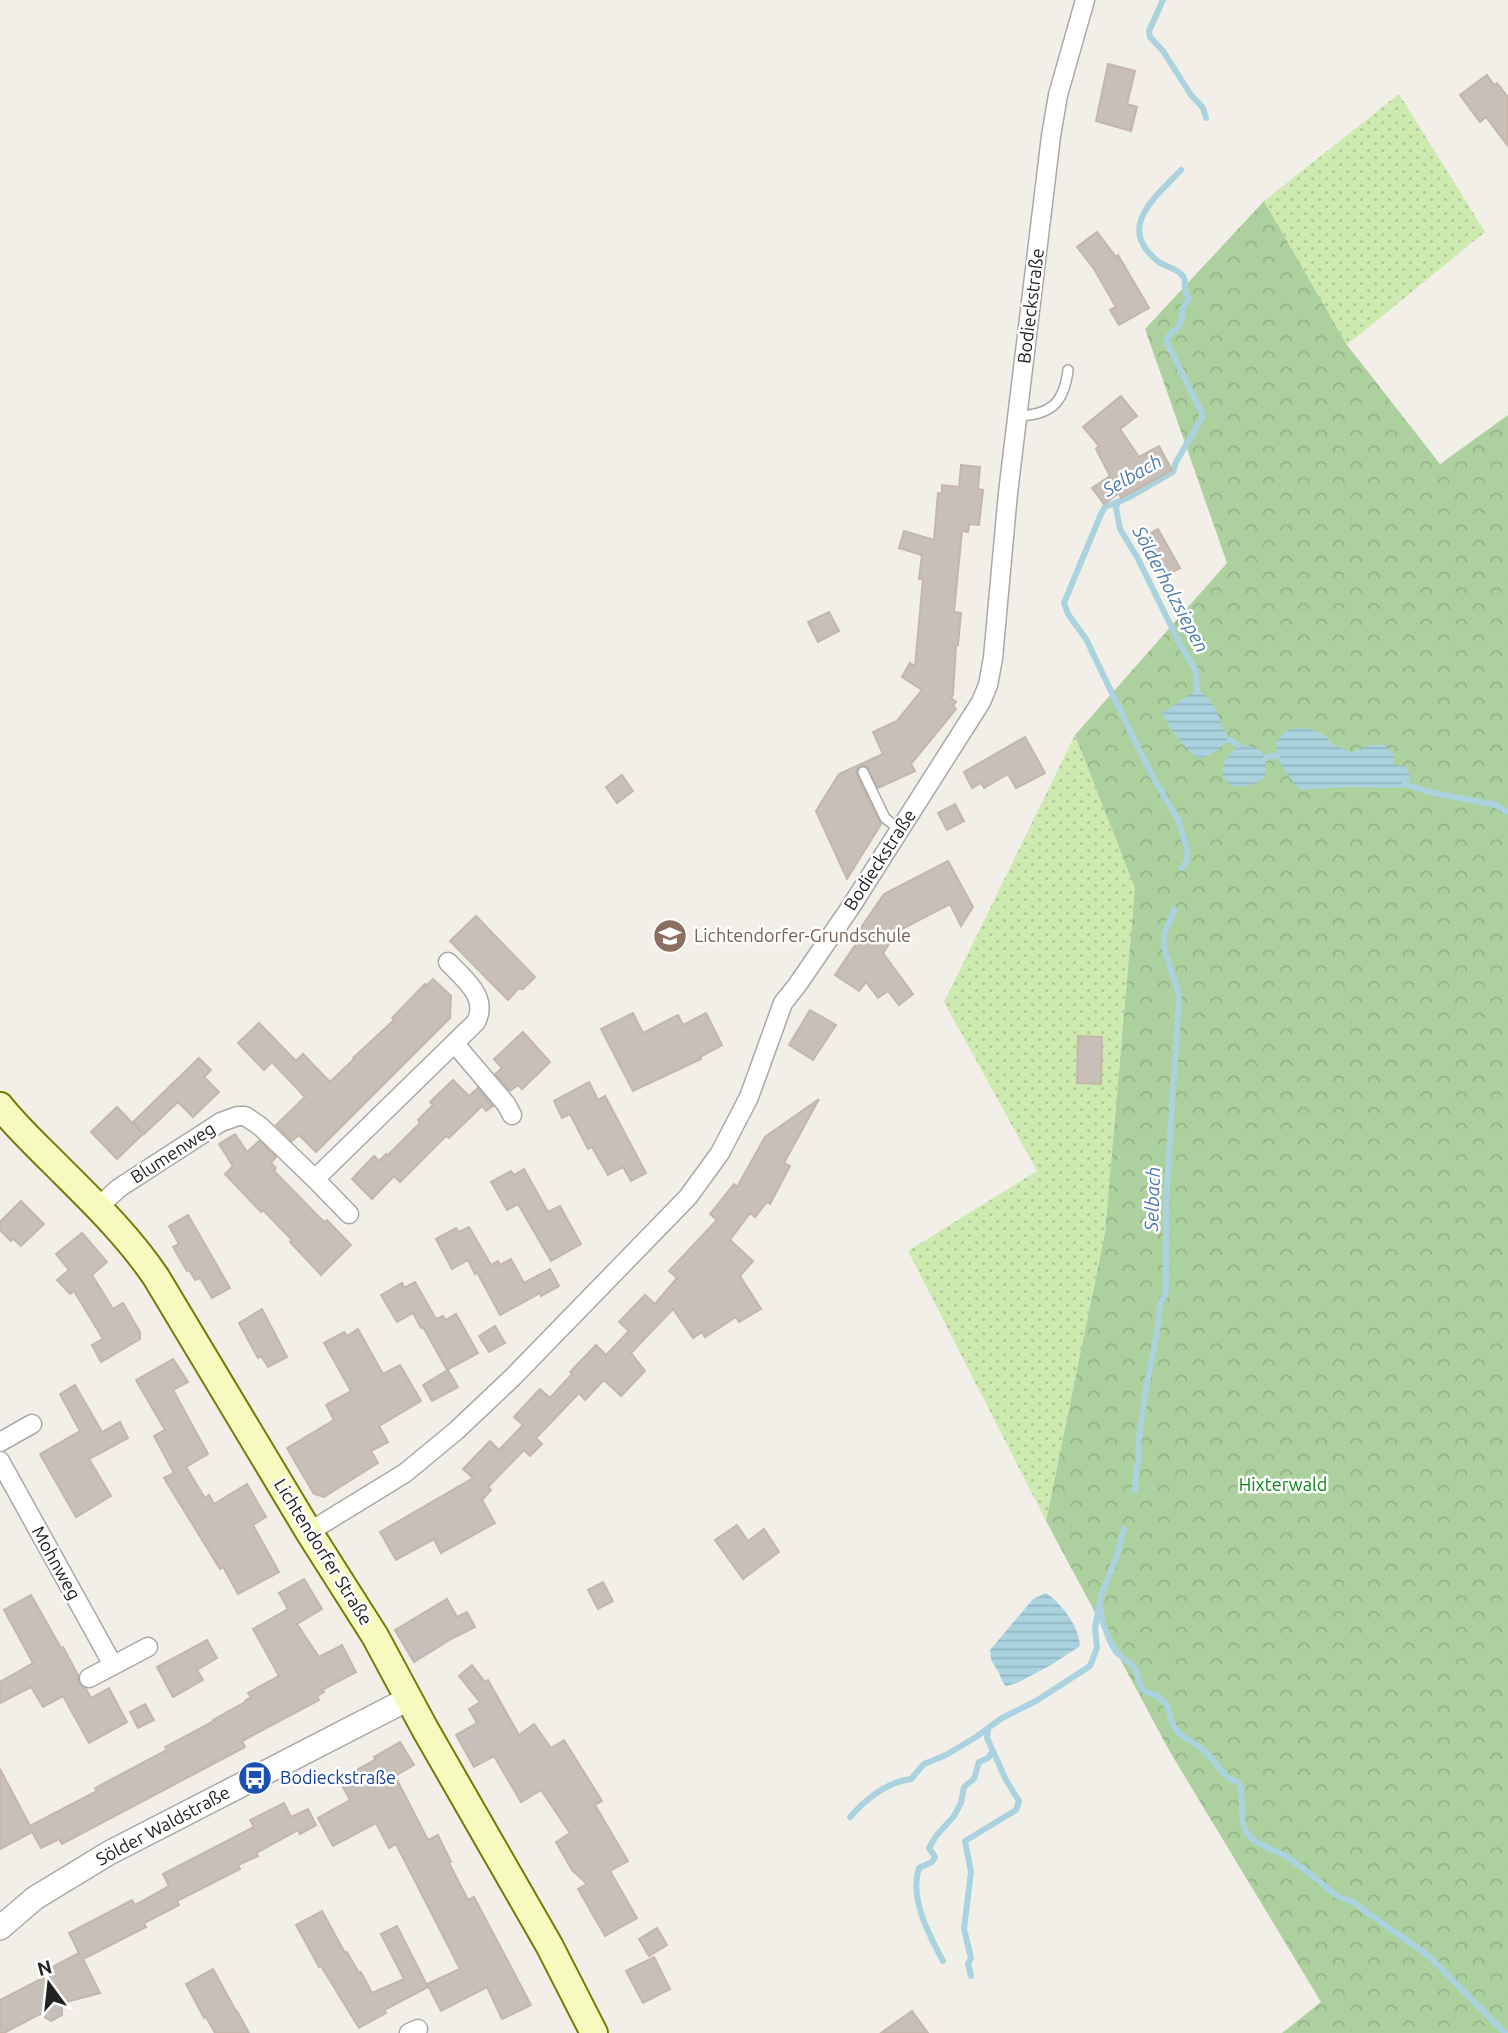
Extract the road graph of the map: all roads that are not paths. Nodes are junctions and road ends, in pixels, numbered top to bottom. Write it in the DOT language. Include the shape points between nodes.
graph roads {
  1 [pos="1085,0"];
  2 [pos="1068,370"];
  3 [pos="1017,416"];
  4 [pos="863,772"];
  5 [pos="900,830"];
  6 [pos="449,962"];
  7 [pos="455,1044"];
  8 [pos="0,1107"];
  9 [pos="512,1115"];
  10 [pos="315,1179"];
  11 [pos="98,1207"];
  12 [pos="349,1214"];
  13 [pos="32,1424"];
  14 [pos="0,1442"];
  15 [pos="0,1461"];
  16 [pos="309,1532"];
  17 [pos="148,1647"];
  18 [pos="113,1665"];
  19 [pos="89,1678"];
  20 [pos="408,1699"];
  21 [pos="4,1917"];
  22 [pos="594,2033"];
  1 -- 3 [label="street, Bodieckstraße" via="1051,135"];
  2 -- 3 [label="lane" via="1051,408"];
  3 -- 5 [label="street, Bodieckstraße" via="988,685"];
  4 -- 5 [label="lane" via="885,818"];
  5 -- 16 [label="street, Bodieckstraße" via="783,1003 749,1097 720,1153 688,1197 457,1430 405,1473"];
  6 -- 7 [label="street" via="474,990 481,1007 476,1022"];
  7 -- 9 [label="street"];
  7 -- 10 [label="street"];
  8 -- 11 [label="main road, Lichtendorfer Straße"];
  10 -- 11 [label="street, Blumenweg" via="260,1126 238,1116 159,1162"];
  10 -- 12 [label="street, Blumenweg"];
  11 -- 16 [label="main road, Lichtendorfer Straße" via="156,1278"];
  13 -- 14 [label="street"];
  15 -- 18 [label="street, Mohnweg"];
  16 -- 20 [label="main road, Lichtendorfer Straße" via="375,1636"];
  17 -- 18 [label="street"];
  18 -- 19 [label="street"];
  20 -- 21 [label="street, Sölder Waldstraße" via="110,1853"];
  20 -- 22 [label="main road, Lichtendorfer Straße"];
}
